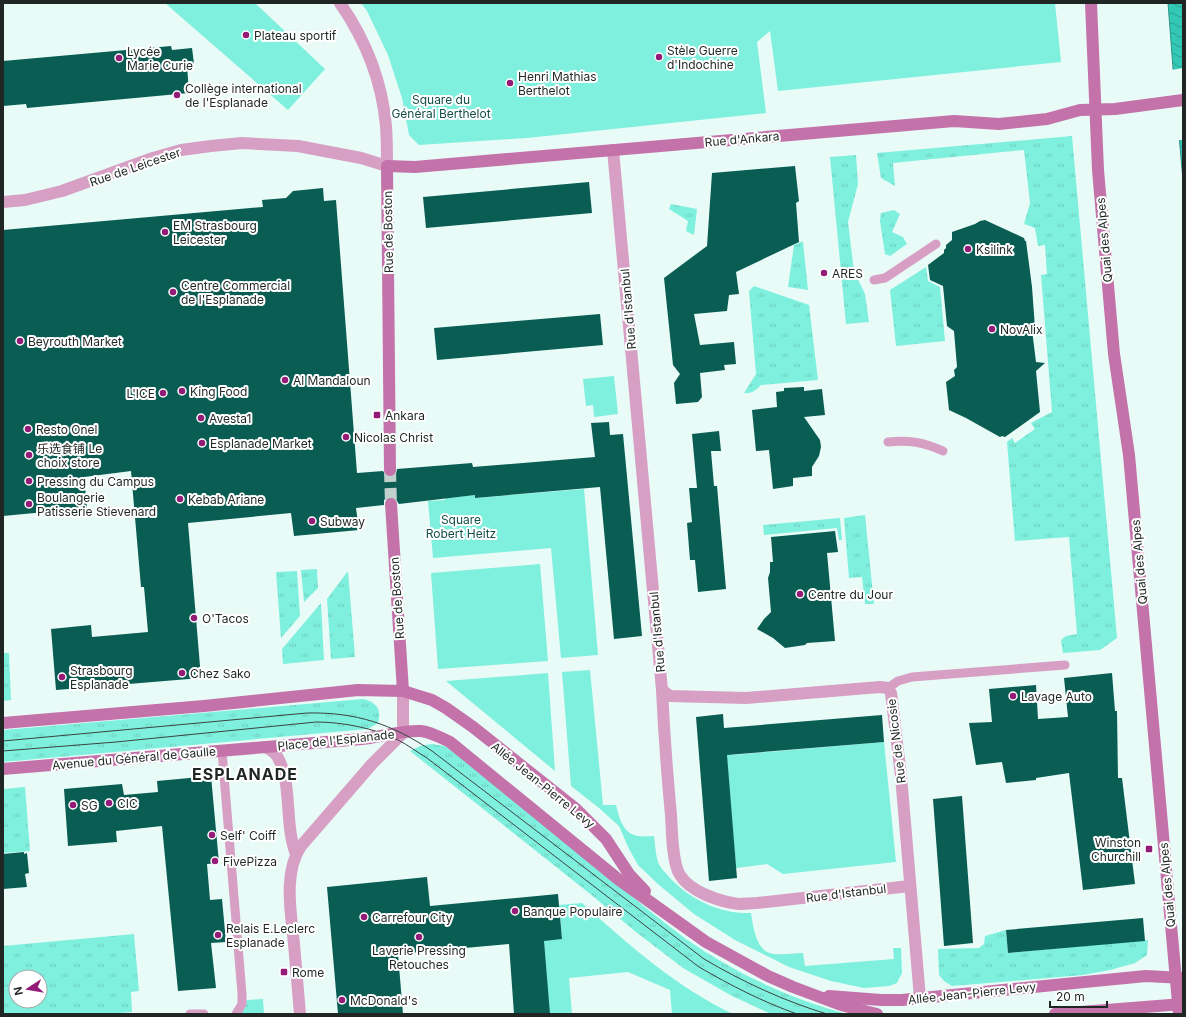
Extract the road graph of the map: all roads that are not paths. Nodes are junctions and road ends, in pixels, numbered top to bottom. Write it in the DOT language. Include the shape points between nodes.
graph roads {
  1 [pos="340,3"];
  2 [pos="1091,3"];
  3 [pos="1183,100"];
  4 [pos="1095,110"];
  5 [pos="613,150"];
  6 [pos="387,166"];
  7 [pos="3,202"];
  8 [pos="936,244"];
  9 [pos="874,280"];
  10 [pos="888,442"];
  11 [pos="943,451"];
  12 [pos="390,470"];
  13 [pos="391,504"];
  14 [pos="1065,665"];
  15 [pos="888,688"];
  16 [pos="662,690"];
  17 [pos="403,691"];
  18 [pos="3,723"];
  19 [pos="403,733"];
  20 [pos="265,747"];
  21 [pos="222,750"];
  22 [pos="3,769"];
  23 [pos="296,854"];
  24 [pos="910,886"];
  25 [pos="659,907"];
  26 [pos="1180,978"];
  27 [pos="793,987"];
  28 [pos="920,998"];
  29 [pos="1180,1007"];
  30 [pos="190,1014"];
  31 [pos="204,1014"];
  32 [pos="236,1014"];
  33 [pos="300,1014"];
  34 [pos="877,1014"];
  35 [pos="1055,1014"];
  1 -- 6 [label="street, Rue de Boston" via="359,33 377,79 386,125"];
  2 -- 4 [label="street, Quai des Alpes"];
  3 -- 4 [label="street, Rue d'Ankara"];
  4 -- 5 [label="street, Rue d'Ankara" via="1080,110 1047,120 999,124 954,121"];
  4 -- 26 [label="street, Quai des Alpes" via="1114,354 1129,455 1172,942"];
  5 -- 6 [label="street, Rue d'Ankara" via="415,167"];
  5 -- 16 [label="street, Rue d'Istanbul"];
  6 -- 7 [label="street, Rue de Leicester" via="361,158 298,146 242,143 181,150 62,191 25,200"];
  6 -- 12 [label="street, Rue de Boston"];
  8 -- 9 [label="lane" via="886,278"];
  10 -- 11 [label="lane" via="907,441 929,445"];
  13 -- 17 [label="street, Rue de Boston"];
  14 -- 15 [label="lane" via="912,676"];
  15 -- 16 [label="street, Rue de Nicosie" via="740,698 670,696"];
  15 -- 24 [label="street, Rue de Nicosie" via="892,701"];
  16 -- 24 [label="street, Rue d'Istanbul" via="674,851 679,875 687,883 708,896 740,904"];
  17 -- 18 [label="street" via="358,690"];
  17 -- 19 [label="street, Place de l'Esplanade"];
  17 -- 25 [label="street, Allée Jean-Pierre Levy" via="432,700 446,708 576,809 606,839 629,874"];
  19 -- 20 [label="street, Place de l'Esplanade" via="366,739"];
  19 -- 23 [label="street, Place de l'Esplanade" via="372,764"];
  19 -- 25 [label="street, Allée Jean-Pierre Levy" via="421,731 450,742 618,879"];
  20 -- 21 [label="street, Avenue du Général de Gaulle"];
  20 -- 23 [label="street, Place de l'Esplanade" via="274,752 282,769 286,785 291,843"];
  21 -- 22 [label="street, Avenue du Général de Gaulle"];
  21 -- 32 [label="lane" via="242,994 242,1004"];
  23 -- 33 [label="street, Place de l'Esplanade" via="290,885 290,906"];
  24 -- 28 [label="street, Rue de Nicosie"];
  25 -- 27 [label="street, Allée Jean-Pierre Levy" via="706,942 761,973"];
  26 -- 28 [label="street, Allée Jean-Pierre Levy" via="1146,976"];
  26 -- 29 [label="street, Quai des Alpes"];
  27 -- 28 [label="street, Allée Jean-Pierre Levy" via="832,996 865,999"];
  27 -- 34 [label="street, Allée Jean-Pierre Levy" via="842,1005"];
  29 -- 35 [label="street"];
  30 -- 31 [label="lane"];
}
